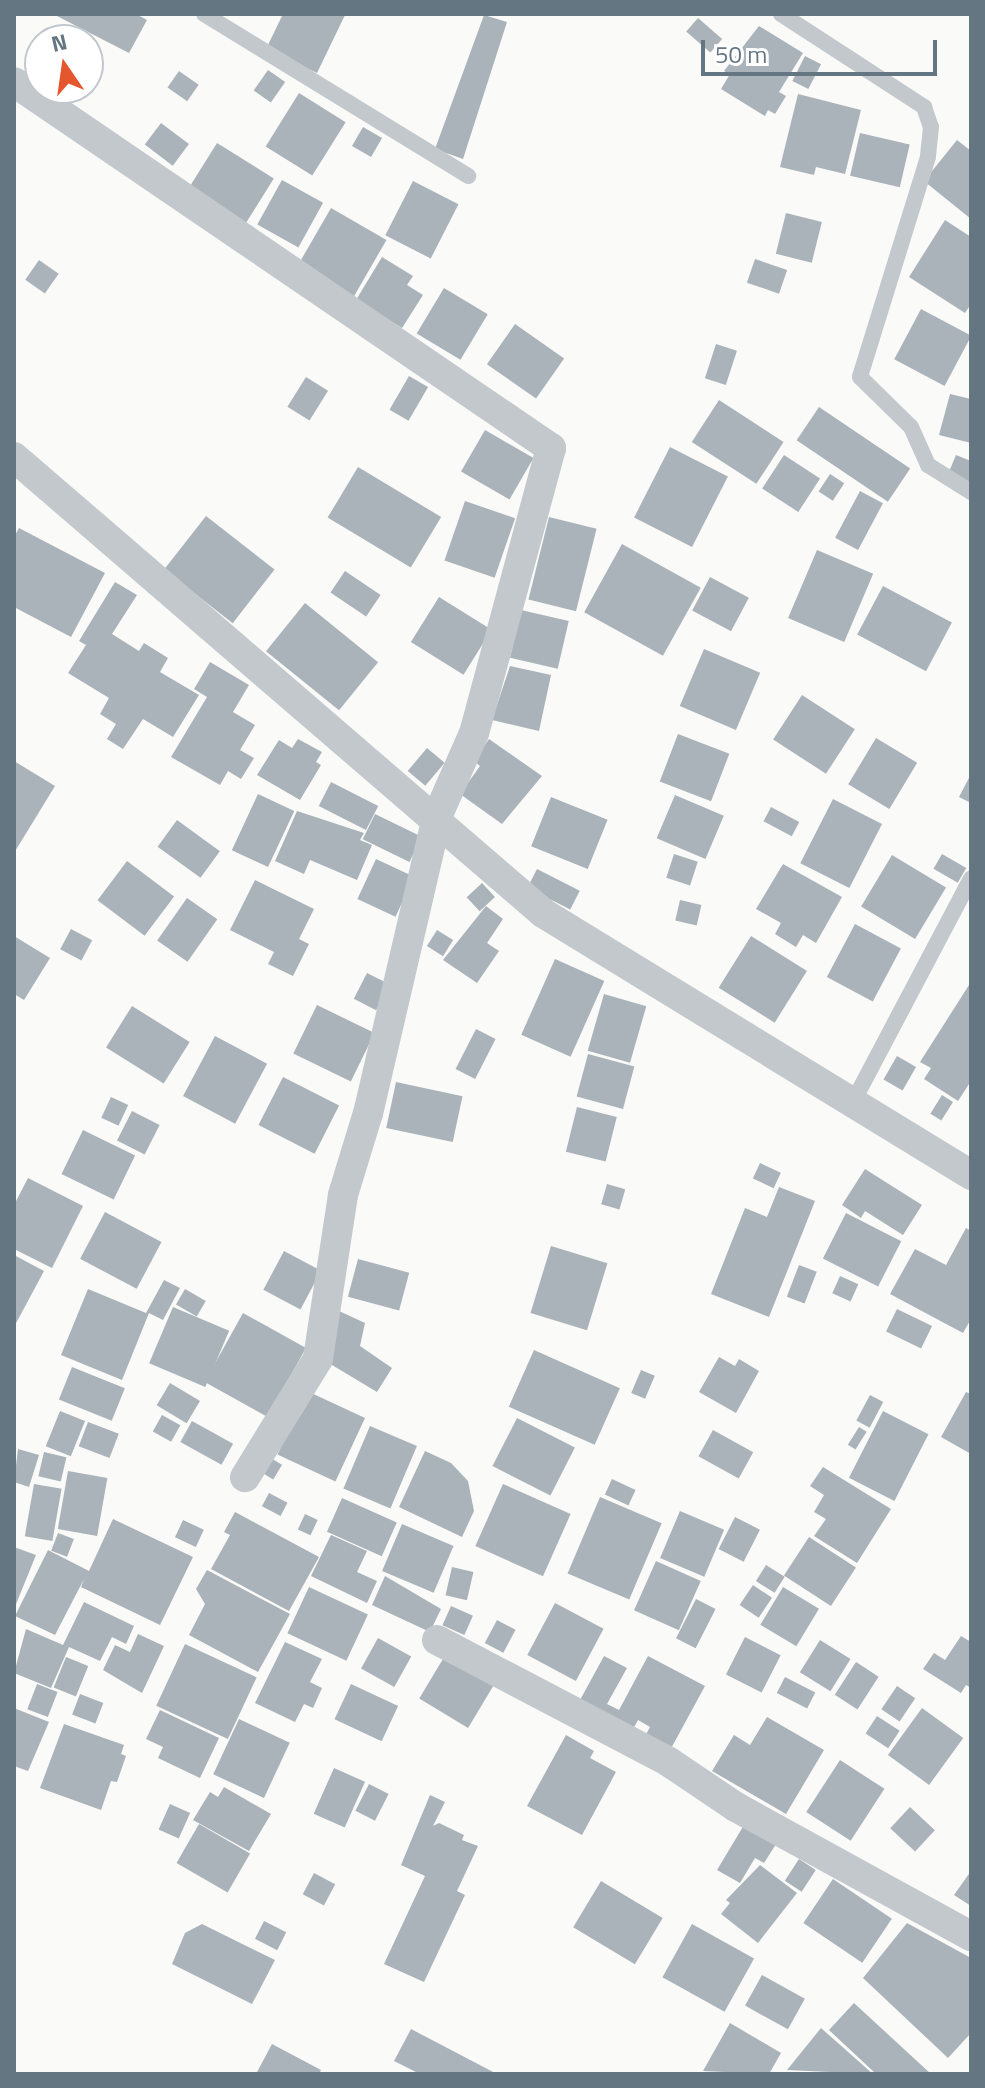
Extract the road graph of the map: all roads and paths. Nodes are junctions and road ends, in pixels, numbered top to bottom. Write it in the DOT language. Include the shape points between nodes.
graph roads {
  1 [pos="204,14"];
  2 [pos="781,14"];
  3 [pos="14,82"];
  4 [pos="468,176"];
  5 [pos="14,457"];
  6 [pos="971,492"];
  7 [pos="437,817"];
  8 [pos="971,878"];
  9 [pos="852,1104"];
  10 [pos="971,1175"];
  11 [pos="245,1477"];
  12 [pos="437,1640"];
  13 [pos="971,1936"];
  1 -- 4 [label="lane"];
  2 -- 6 [label="lane" via="924,107 928,117 928,157 860,377 911,427 928,465"];
  3 -- 7 [label="street" via="551,448 474,733"];
  5 -- 7 [label="street"];
  7 -- 9 [label="street" via="543,913"];
  7 -- 11 [label="street" via="368,1113 343,1195 318,1359"];
  8 -- 9 [label="lane"];
  9 -- 10 [label="street"];
  12 -- 13 [label="street" via="669,1762 736,1807"];
}
